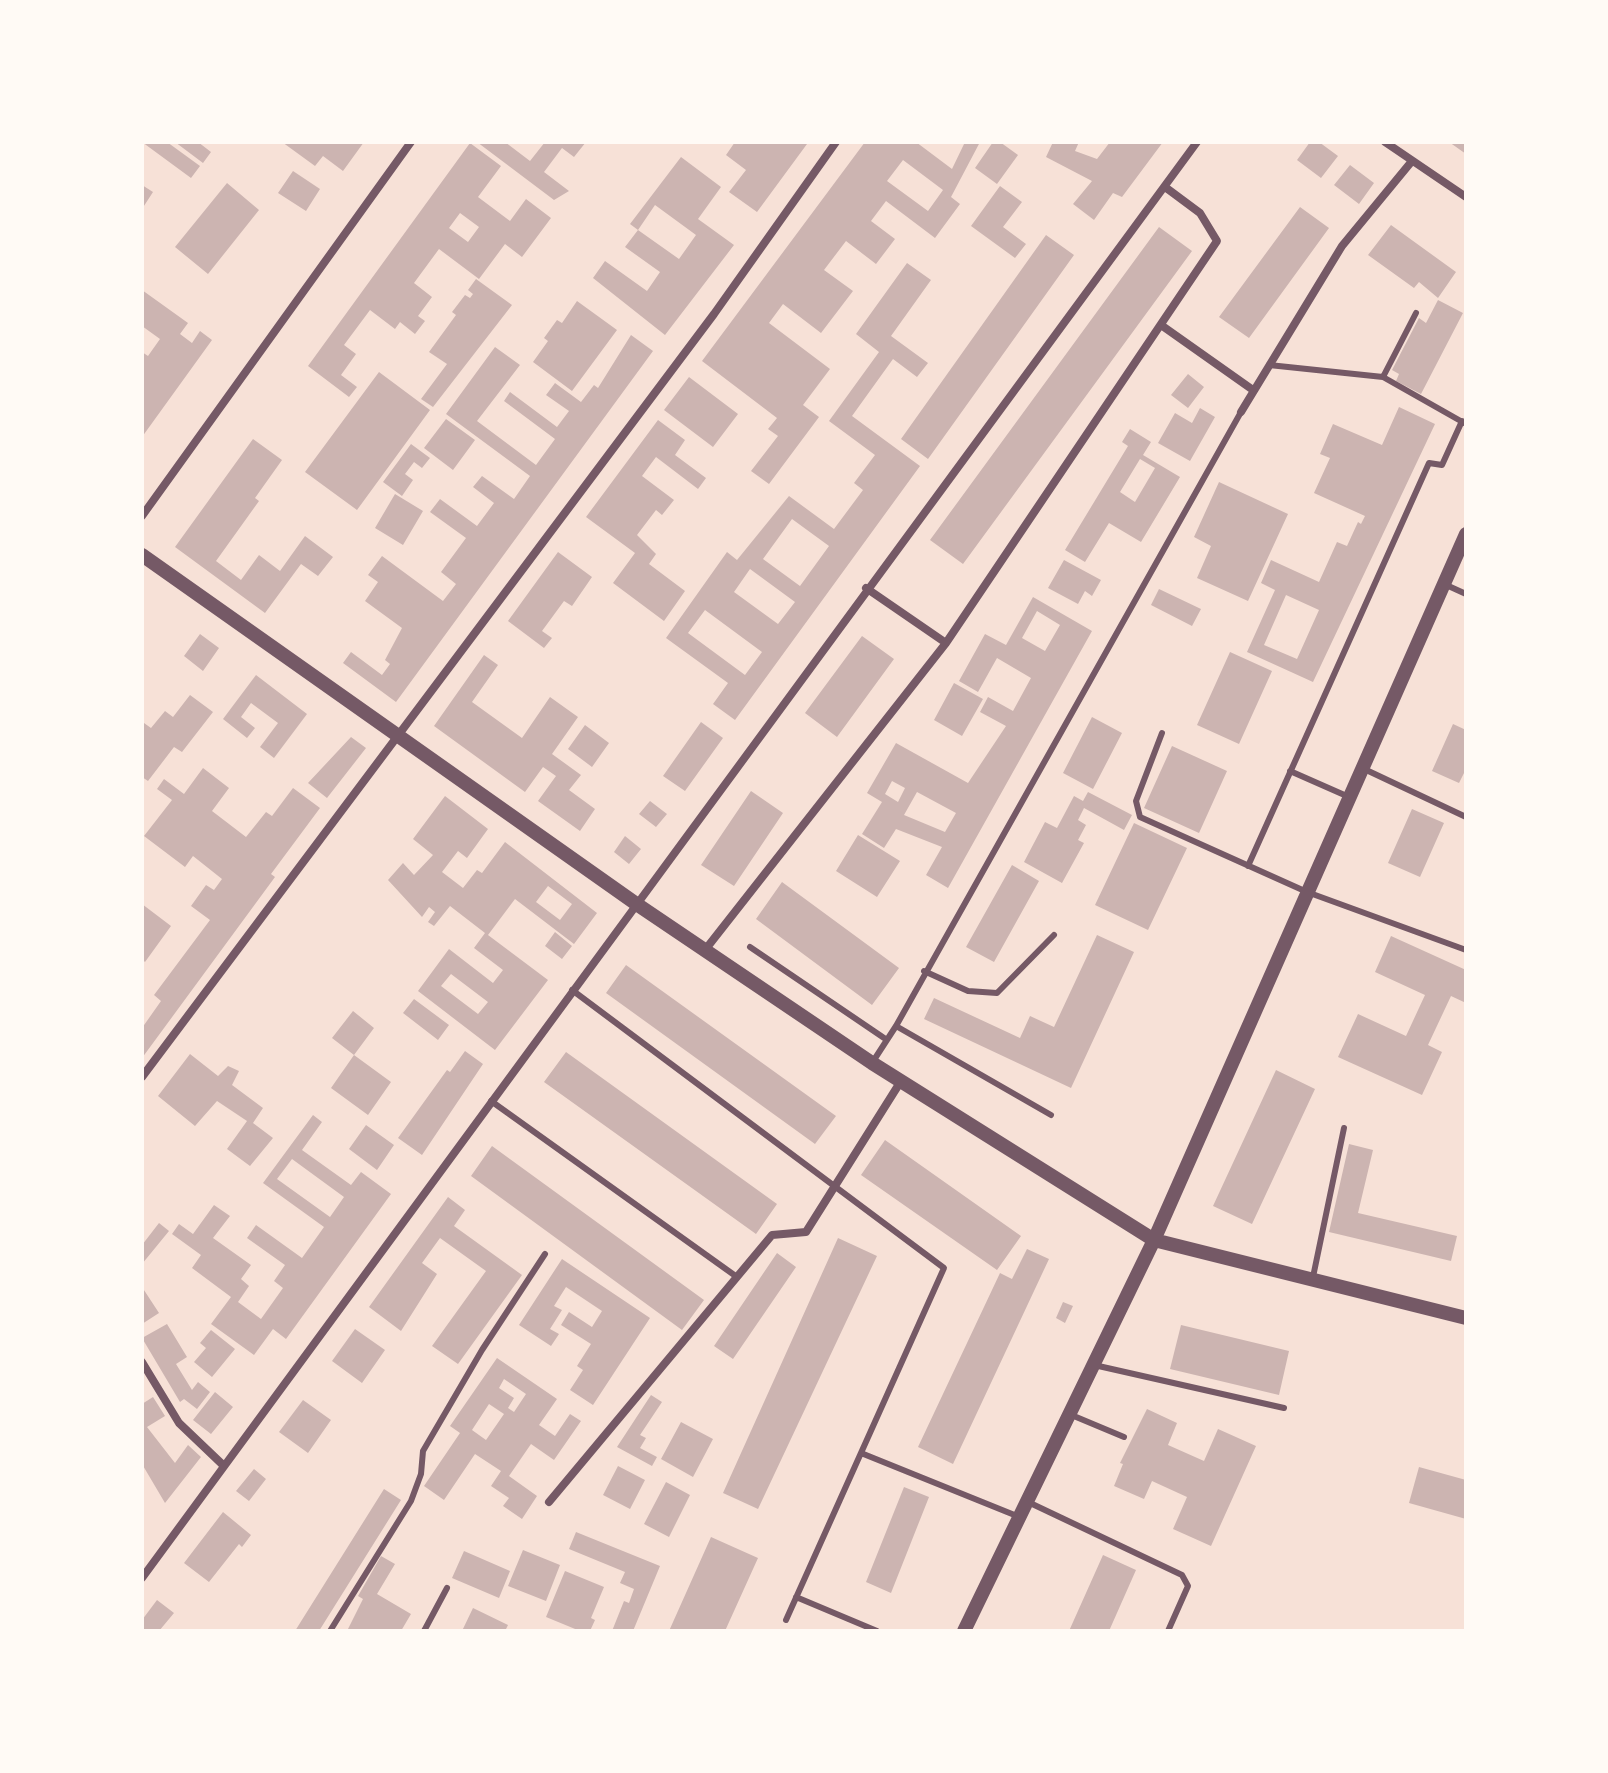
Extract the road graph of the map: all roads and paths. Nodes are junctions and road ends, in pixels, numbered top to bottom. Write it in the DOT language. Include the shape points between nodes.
graph roads {
  1 [pos="411,142"];
  2 [pos="836,142"];
  3 [pos="1197,142"];
  4 [pos="1385,142"];
  5 [pos="1412,161"];
  6 [pos="1165,187"];
  7 [pos="1466,197"];
  8 [pos="1416,313"];
  9 [pos="1161,325"];
  10 [pos="1269,365"];
  11 [pos="1383,377"];
  12 [pos="1253,390"];
  13 [pos="1241,412"];
  14 [pos="1464,423"];
  15 [pos="142,516"];
  16 [pos="1466,534"];
  17 [pos="142,555"];
  18 [pos="1444,584"];
  19 [pos="866,588"];
  20 [pos="1466,594"];
  21 [pos="946,643"];
  22 [pos="1162,733"];
  23 [pos="399,735"];
  24 [pos="1362,768"];
  25 [pos="1290,771"];
  26 [pos="1349,797"];
  27 [pos="1466,817"];
  28 [pos="1248,866"];
  29 [pos="1307,892"];
  30 [pos="635,903"];
  31 [pos="1054,935"];
  32 [pos="750,947"];
  33 [pos="705,950"];
  34 [pos="1466,950"];
  35 [pos="924,971"];
  36 [pos="572,990"];
  37 [pos="896,1026"];
  38 [pos="887,1040"];
  39 [pos="872,1063"];
  40 [pos="142,1077"];
  41 [pos="901,1081"];
  42 [pos="491,1101"];
  43 [pos="1051,1115"];
  44 [pos="1344,1128"];
  45 [pos="835,1185"];
  46 [pos="1154,1240"];
  47 [pos="545,1254"];
  48 [pos="737,1277"];
  49 [pos="1312,1280"];
  50 [pos="1466,1317"];
  51 [pos="142,1362"];
  52 [pos="1094,1365"];
  53 [pos="1284,1408"];
  54 [pos="1069,1414"];
  55 [pos="1124,1437"];
  56 [pos="861,1453"];
  57 [pos="223,1465"];
  58 [pos="1027,1501"];
  59 [pos="549,1502"];
  60 [pos="1020,1516"];
  61 [pos="142,1578"];
  62 [pos="447,1588"];
  63 [pos="796,1597"];
  64 [pos="786,1620"];
  65 [pos="330,1631"];
  66 [pos="424,1631"];
  67 [pos="877,1631"];
  68 [pos="964,1631"];
  69 [pos="1168,1631"];
  1 -- 15 [label="street"];
  2 -- 23 [label="street"];
  3 -- 6 [label="street"];
  4 -- 5 [label="street"];
  5 -- 7 [label="street"];
  5 -- 10 [label="street" via="1342,246"];
  6 -- 9 [label="street" via="1200,213 1217,241"];
  6 -- 19 [label="street"];
  8 -- 11 [label="lane"];
  9 -- 12 [label="street"];
  9 -- 21 [label="street"];
  10 -- 11 [label="lane"];
  10 -- 12 [label="street"];
  11 -- 14 [label="lane"];
  12 -- 13 [label="street"];
  13 -- 35 [label="lane"];
  14 -- 25 [label="lane" via="1442,465 1429,463"];
  16 -- 18 [label="street"];
  17 -- 23 [label="street"];
  18 -- 20 [label="lane"];
  18 -- 24 [label="street"];
  19 -- 21 [label="street"];
  19 -- 30 [label="street"];
  21 -- 33 [label="street"];
  22 -- 28 [label="lane" via="1136,801 1140,817"];
  23 -- 30 [label="street"];
  23 -- 40 [label="street"];
  24 -- 26 [label="street"];
  24 -- 27 [label="lane"];
  25 -- 26 [label="lane"];
  25 -- 28 [label="lane"];
  26 -- 29 [label="street"];
  28 -- 29 [label="lane"];
  29 -- 34 [label="lane"];
  29 -- 46 [label="street"];
  30 -- 33 [label="street"];
  30 -- 36 [label="street"];
  31 -- 35 [label="lane" via="997,993 968,991"];
  32 -- 38 [label="lane"];
  33 -- 39 [label="street"];
  35 -- 37 [label="lane"];
  36 -- 42 [label="street"];
  36 -- 45 [label="lane"];
  37 -- 38 [label="lane"];
  37 -- 43 [label="lane"];
  38 -- 39 [label="lane"];
  39 -- 41 [label="street"];
  41 -- 45 [label="street"];
  41 -- 46 [label="street"];
  42 -- 48 [label="lane"];
  42 -- 57 [label="street"];
  44 -- 49 [label="lane"];
  45 -- 48 [label="street" via="806,1232 772,1235"];
  45 -- 56 [label="lane" via="944,1268"];
  46 -- 49 [label="street"];
  46 -- 52 [label="street"];
  47 -- 65 [label="lane" via="423,1451 411,1501"];
  48 -- 59 [label="street"];
  49 -- 50 [label="street"];
  51 -- 57 [label="street" via="179,1423"];
  52 -- 53 [label="lane"];
  52 -- 54 [label="street"];
  54 -- 55 [label="lane"];
  54 -- 58 [label="street"];
  56 -- 60 [label="lane"];
  56 -- 63 [label="lane"];
  57 -- 61 [label="street"];
  58 -- 60 [label="street"];
  58 -- 69 [label="lane" via="1182,1575 1188,1586"];
  60 -- 68 [label="street"];
  62 -- 66 [label="lane"];
  63 -- 64 [label="lane"];
  63 -- 67 [label="lane"];
}
